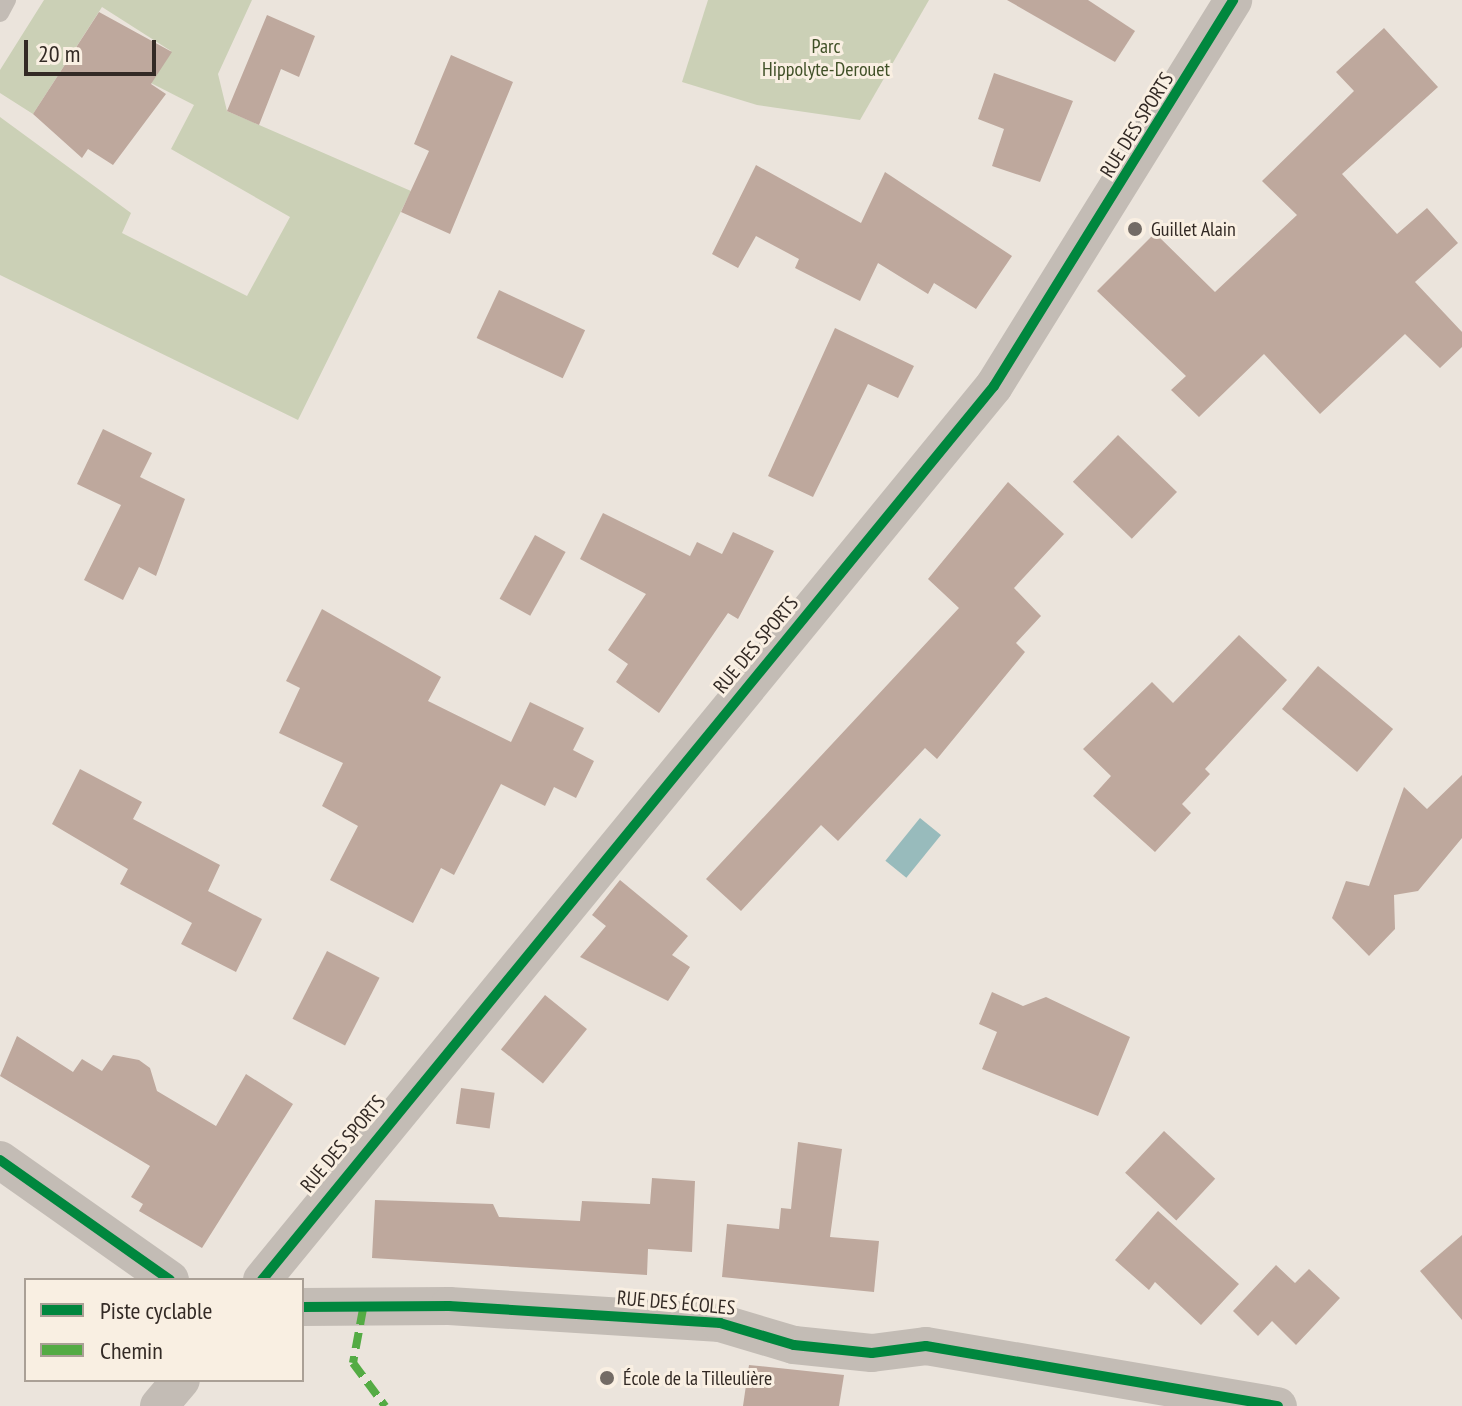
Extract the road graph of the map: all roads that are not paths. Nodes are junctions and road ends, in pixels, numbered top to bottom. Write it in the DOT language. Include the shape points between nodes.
graph roads {
  1 [pos="7,0"];
  2 [pos="1233,0"];
  3 [pos="0,13"];
  4 [pos="0,1160"];
  5 [pos="167,1278"];
  6 [pos="264,1278"];
  7 [pos="304,1307"];
  8 [pos="179,1382"];
  9 [pos="159,1406"];
  10 [pos="1278,1406"];
  1 -- 3 [label="lane"];
  2 -- 6 [label="street, RUE DES SPORTS" via="994,386"];
  4 -- 5 [label="street"];
  7 -- 10 [label="street, RUE DES ÉCOLES" via="449,1306 720,1323 794,1345 872,1353 926,1346"];
  8 -- 9 [label="street"];
}
